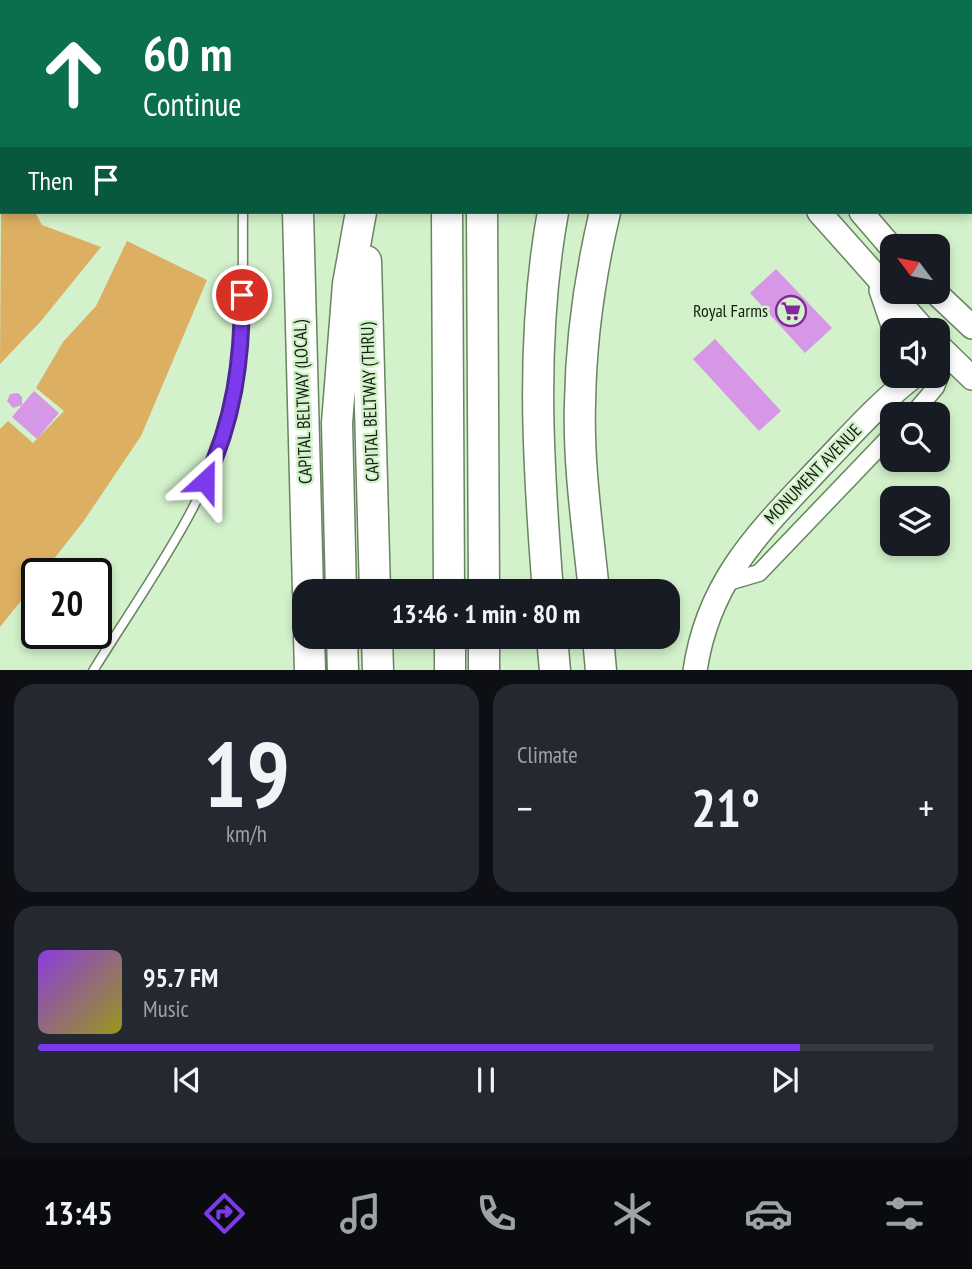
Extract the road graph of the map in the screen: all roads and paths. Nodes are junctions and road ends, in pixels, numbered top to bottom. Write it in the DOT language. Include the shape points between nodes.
graph roads {
  1 [pos="243,214"];
  2 [pos="298,214"];
  3 [pos="363,214"];
  4 [pos="363,214"];
  5 [pos="447,214"];
  6 [pos="482,214"];
  7 [pos="553,214"];
  8 [pos="605,214"];
  9 [pos="821,214"];
  10 [pos="863,214"];
  11 [pos="880,234"];
  12 [pos="873,276"];
  13 [pos="947,304"];
  14 [pos="891,318"];
  15 [pos="913,318"];
  16 [pos="972,328"];
  17 [pos="950,346"];
  18 [pos="950,361"];
  19 [pos="972,378"];
  20 [pos="884,388"];
  21 [pos="901,388"];
  22 [pos="935,388"];
  23 [pos="923,402"];
  24 [pos="867,418"];
  25 [pos="880,447"];
  26 [pos="308,579"];
  27 [pos="341,579"];
  28 [pos="375,579"];
  29 [pos="449,579"];
  30 [pos="484,579"];
  31 [pos="547,579"];
  32 [pos="593,579"];
  33 [pos="725,583"];
  34 [pos="309,649"];
  35 [pos="342,649"];
  36 [pos="377,649"];
  37 [pos="450,649"];
  38 [pos="484,649"];
  39 [pos="553,649"];
  40 [pos="599,649"];
  41 [pos="93,670"];
  42 [pos="310,670"];
  43 [pos="343,670"];
  44 [pos="377,670"];
  45 [pos="450,670"];
  46 [pos="484,670"];
  47 [pos="555,670"];
  48 [pos="600,670"];
  49 [pos="695,670"];
  1 -- 41 [label="lane" via="242,341 235,394 217,457"];
  2 -- 26 [label="highway, CAPITAL BELTWAY (LOCAL)"];
  3 -- 27 [label="highway" via="348,284 337,423"];
  4 -- 28 [label="highway, CAPITAL BELTWAY (THRU)"];
  5 -- 29 [label="highway"];
  6 -- 30 [label="highway"];
  7 -- 31 [label="highway" via="539,327 536,403"];
  8 -- 32 [label="highway" via="583,334 580,407"];
  9 -- 12 [label="main road"];
  10 -- 11 [label="main road"];
  12 -- 14 [label="main road"];
  12 -- 15 [label="main road"];
  13 -- 16 [label="main road"];
  16 -- 17 [label="main road"];
  18 -- 19 [label="main road"];
  20 -- 24 [label="main road"];
  21 -- 24 [label="main road, MONUMENT AVENUE"];
  22 -- 23 [label="street"];
  24 -- 33 [label="main road, MONUMENT AVENUE" via="749,542"];
  25 -- 33 [label="street, MONUMENT AVENUE" via="759,573"];
  33 -- 49 [label="main road, MONUMENT AVENUE" via="708,616"];
  34 -- 42 [label="highway"];
  35 -- 43 [label="highway"];
  36 -- 44 [label="highway"];
  37 -- 45 [label="highway"];
  38 -- 46 [label="highway"];
  39 -- 47 [label="highway"];
  40 -- 48 [label="highway"];
}
